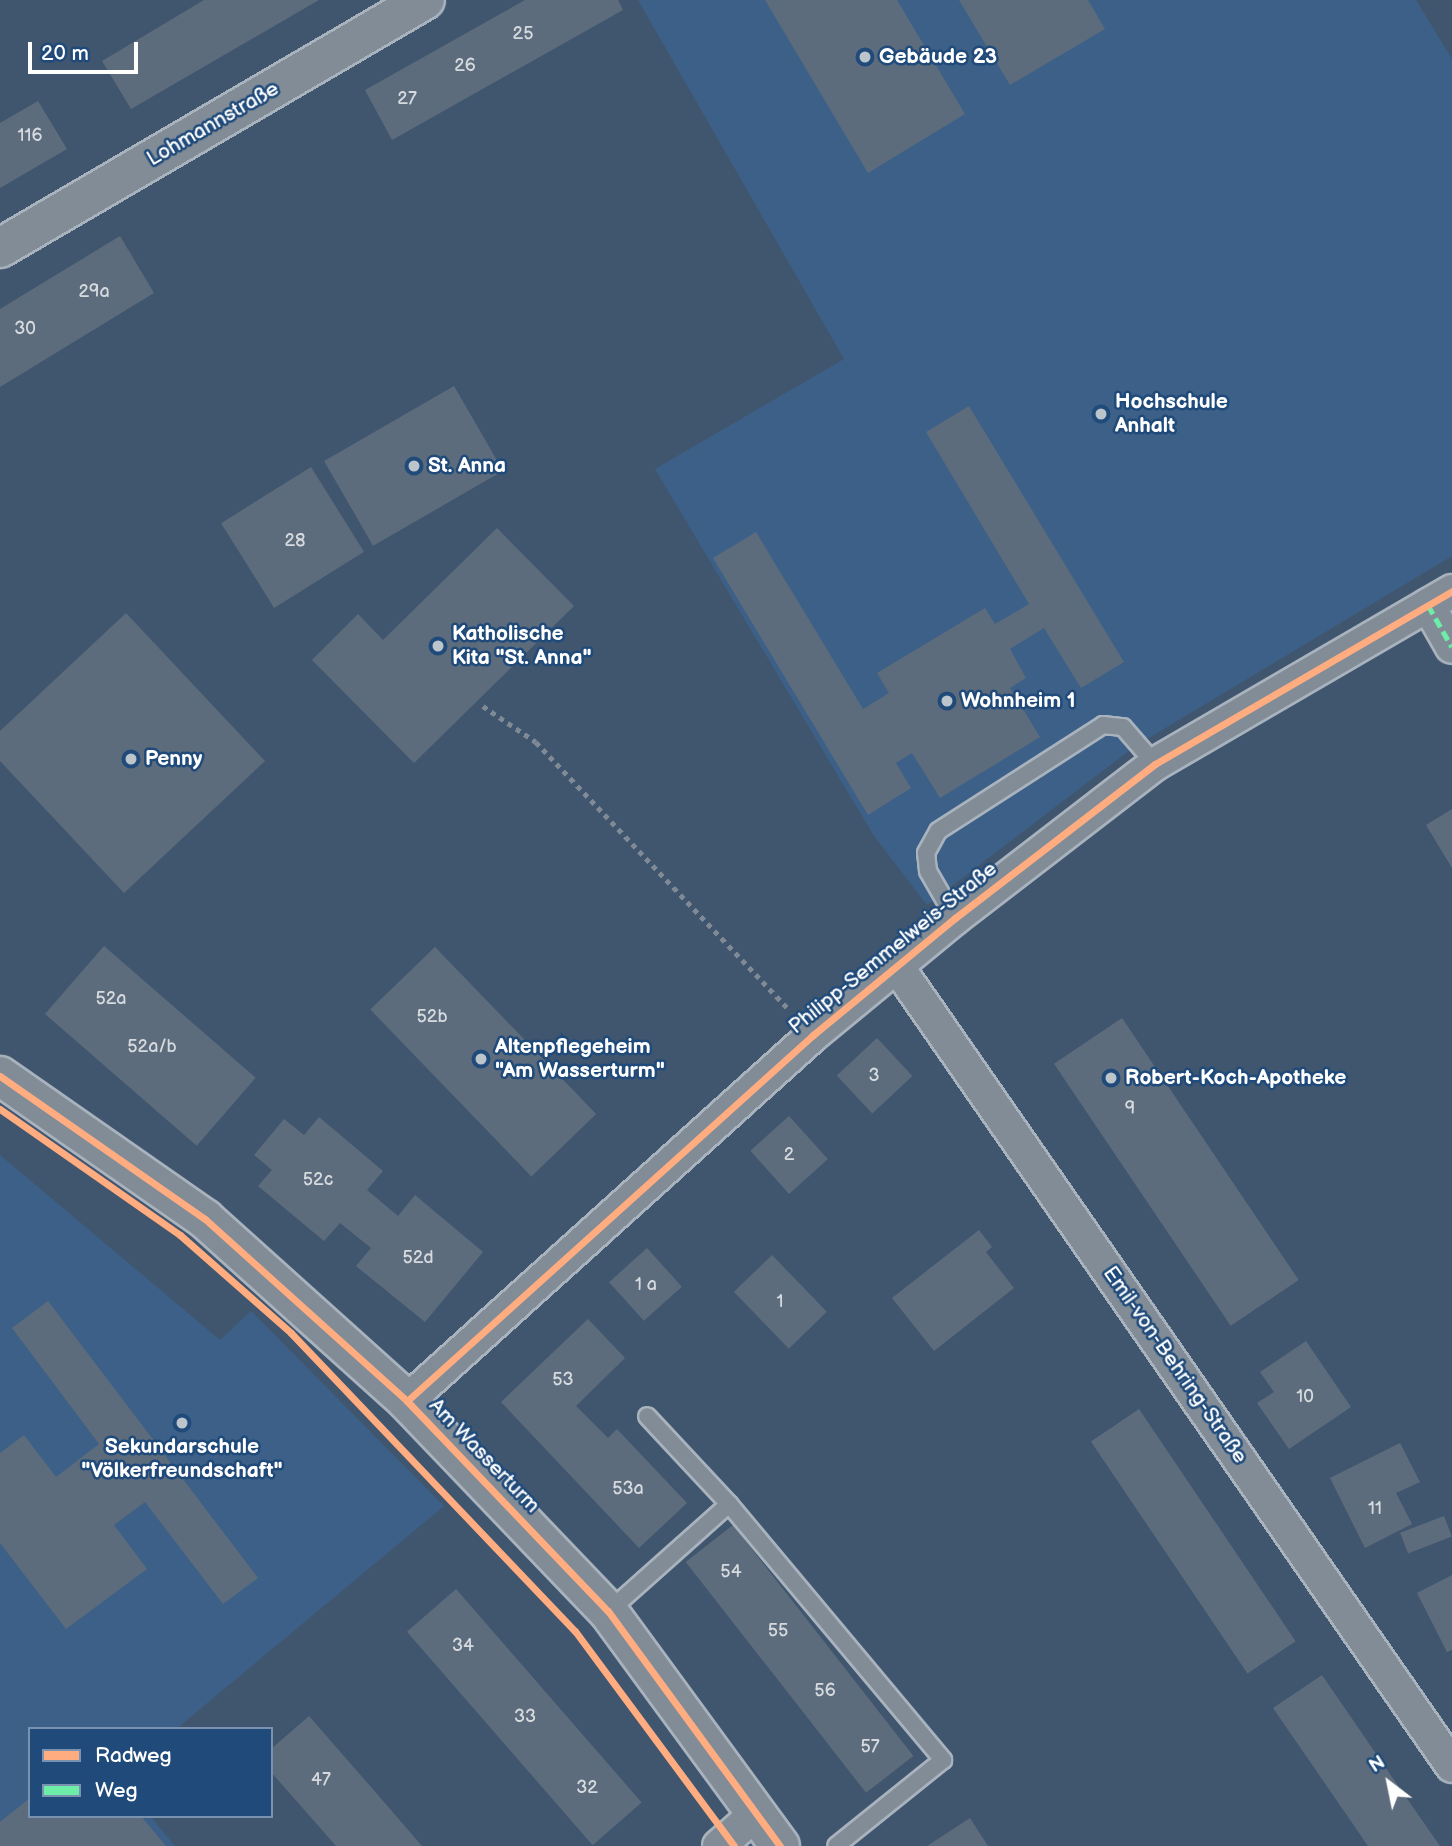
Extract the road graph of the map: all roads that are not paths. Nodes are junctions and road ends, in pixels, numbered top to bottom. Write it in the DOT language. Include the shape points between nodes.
graph roads {
  1 [pos="425,0"];
  2 [pos="0,248"];
  3 [pos="1440,598"];
  4 [pos="1452,647"];
  5 [pos="1155,764"];
  6 [pos="955,918"];
  7 [pos="896,965"];
  8 [pos="0,1076"];
  9 [pos="407,1401"];
  10 [pos="647,1416"];
  11 [pos="729,1504"];
  12 [pos="608,1611"];
  13 [pos="1452,1766"];
  14 [pos="757,1813"];
  15 [pos="719,1846"];
  16 [pos="780,1846"];
  17 [pos="836,1846"];
  1 -- 2 [label="street, Lohmannstraße"];
  3 -- 4 [label="street"];
  3 -- 5 [label="street, Philipp-Semmelweis-Straße"];
  5 -- 6 [label="street, Philipp-Semmelweis-Straße"];
  5 -- 6 [label="lane" via="1123,727 1103,725 938,831 926,862"];
  6 -- 7 [label="street, Philipp-Semmelweis-Straße"];
  7 -- 9 [label="street, Philipp-Semmelweis-Straße"];
  7 -- 13 [label="street, Emil-von-Behring-Straße"];
  8 -- 9 [label="street, Am Wasserturm" via="205,1219"];
  9 -- 12 [label="street, Am Wasserturm"];
  10 -- 11 [label="lane"];
  11 -- 12 [label="lane"];
  11 -- 17 [label="lane" via="943,1760"];
  12 -- 14 [label="street, Am Wasserturm"];
  14 -- 15 [label="street"];
  14 -- 16 [label="street, Am Wasserturm"];
}
